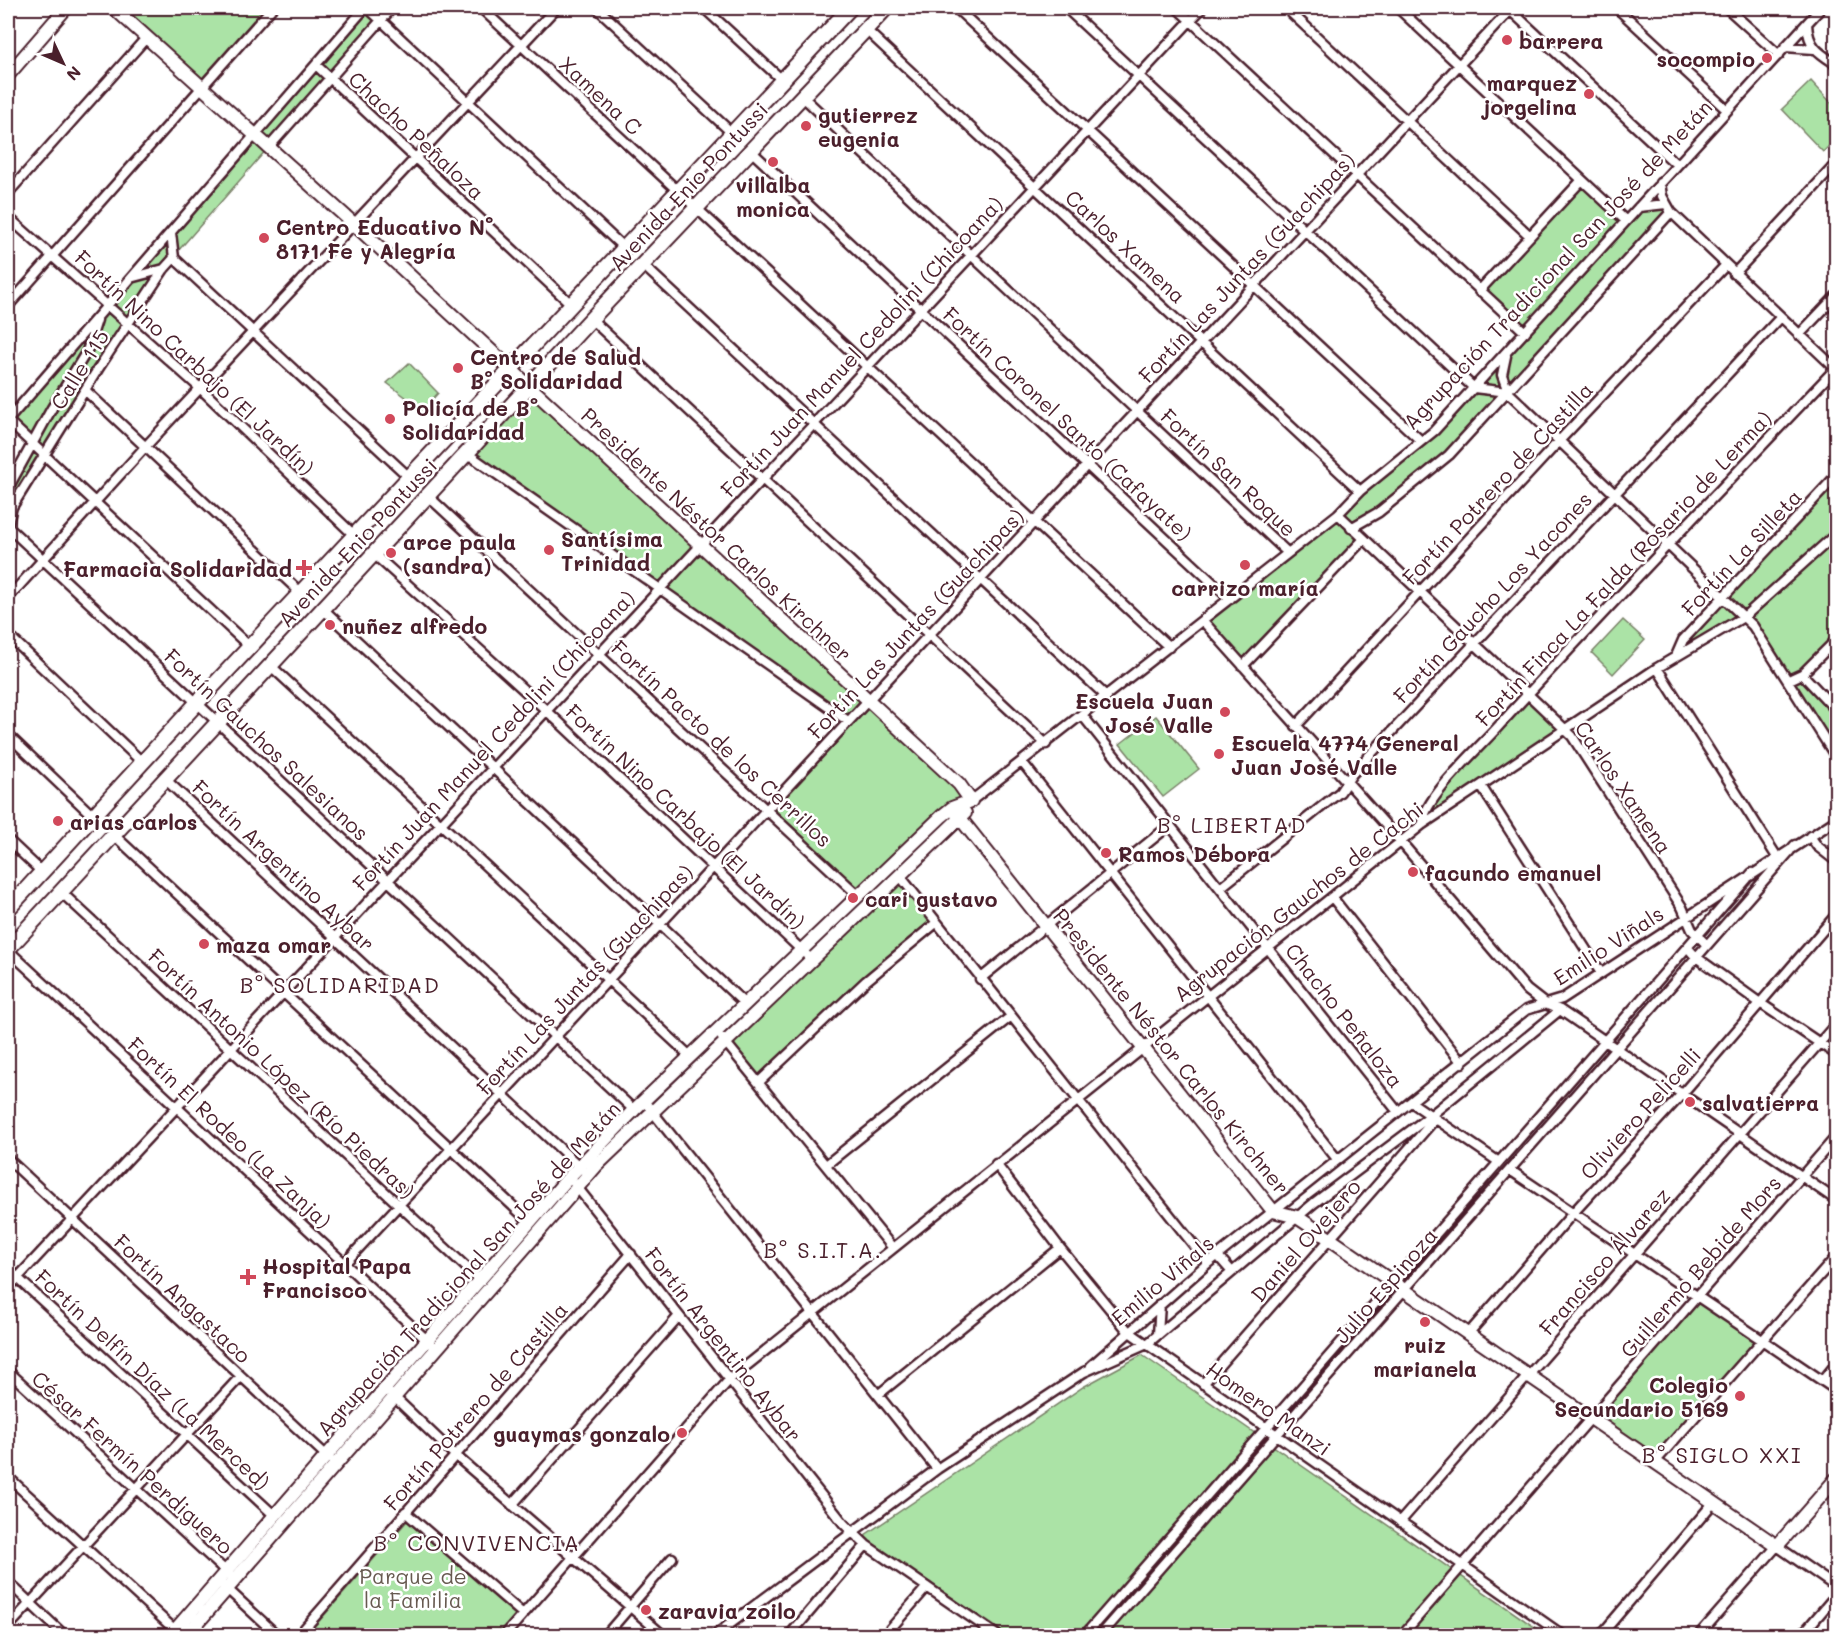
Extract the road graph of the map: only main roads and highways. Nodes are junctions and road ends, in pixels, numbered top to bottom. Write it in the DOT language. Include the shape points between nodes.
graph roads {
  1 [pos="886,8"];
  2 [pos="845,9"];
  3 [pos="8,909"];
  4 [pos="8,949"];
  1 -- 4 [label="main road, Avenida Enio Pontussi" via="591,319"];
  2 -- 3 [label="main road, Avenida Enio Pontussi"];
}
